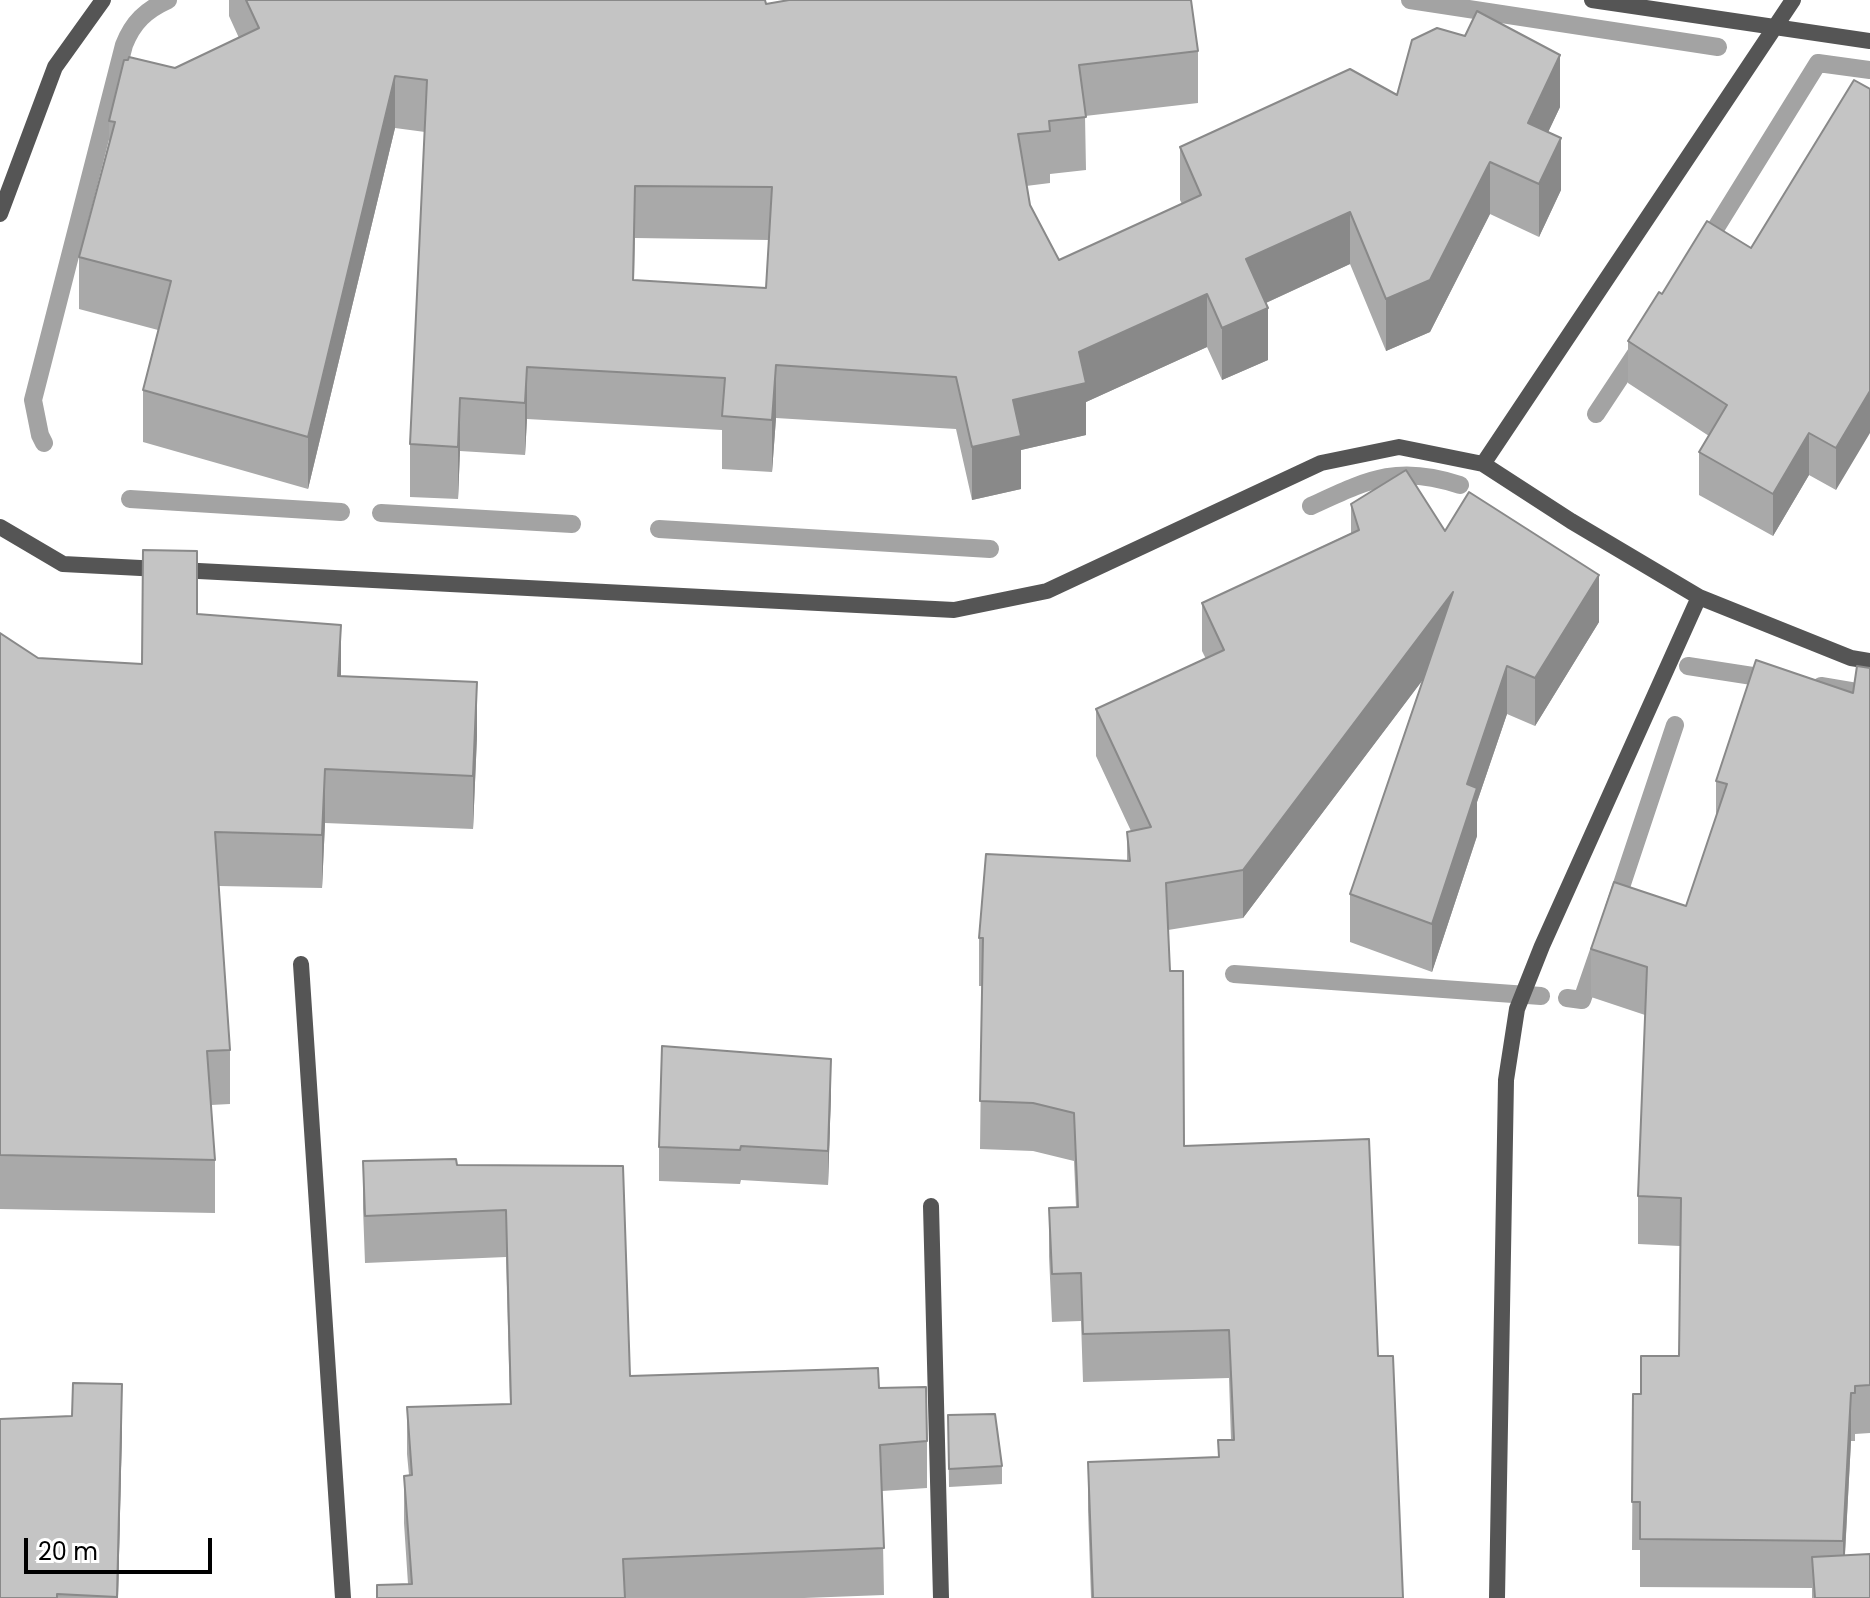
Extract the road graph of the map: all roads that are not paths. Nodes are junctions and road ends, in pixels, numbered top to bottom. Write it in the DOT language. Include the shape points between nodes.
graph roads {
  1 [pos="103,0"];
  2 [pos="1592,0"];
  3 [pos="1793,0"];
  4 [pos="1772,28"];
  5 [pos="1870,41"];
  6 [pos="0,214"];
  7 [pos="1483,464"];
  8 [pos="0,527"];
  9 [pos="1699,597"];
  10 [pos="1870,661"];
  11 [pos="301,964"];
  12 [pos="931,1206"];
  13 [pos="343,1598"];
  14 [pos="941,1598"];
  15 [pos="1497,1598"];
  1 -- 6 [label="street" via="55,67"];
  2 -- 4 [label="street"];
  3 -- 4 [label="street"];
  4 -- 5 [label="street"];
  4 -- 7 [label="street"];
  7 -- 8 [label="street" via="1399,447 1321,463 1047,591 954,610 63,564"];
  7 -- 9 [label="street"];
  9 -- 10 [label="street"];
  9 -- 15 [label="street" via="1517,1009 1506,1080"];
  11 -- 13 [label="street"];
  12 -- 14 [label="street"];
}
